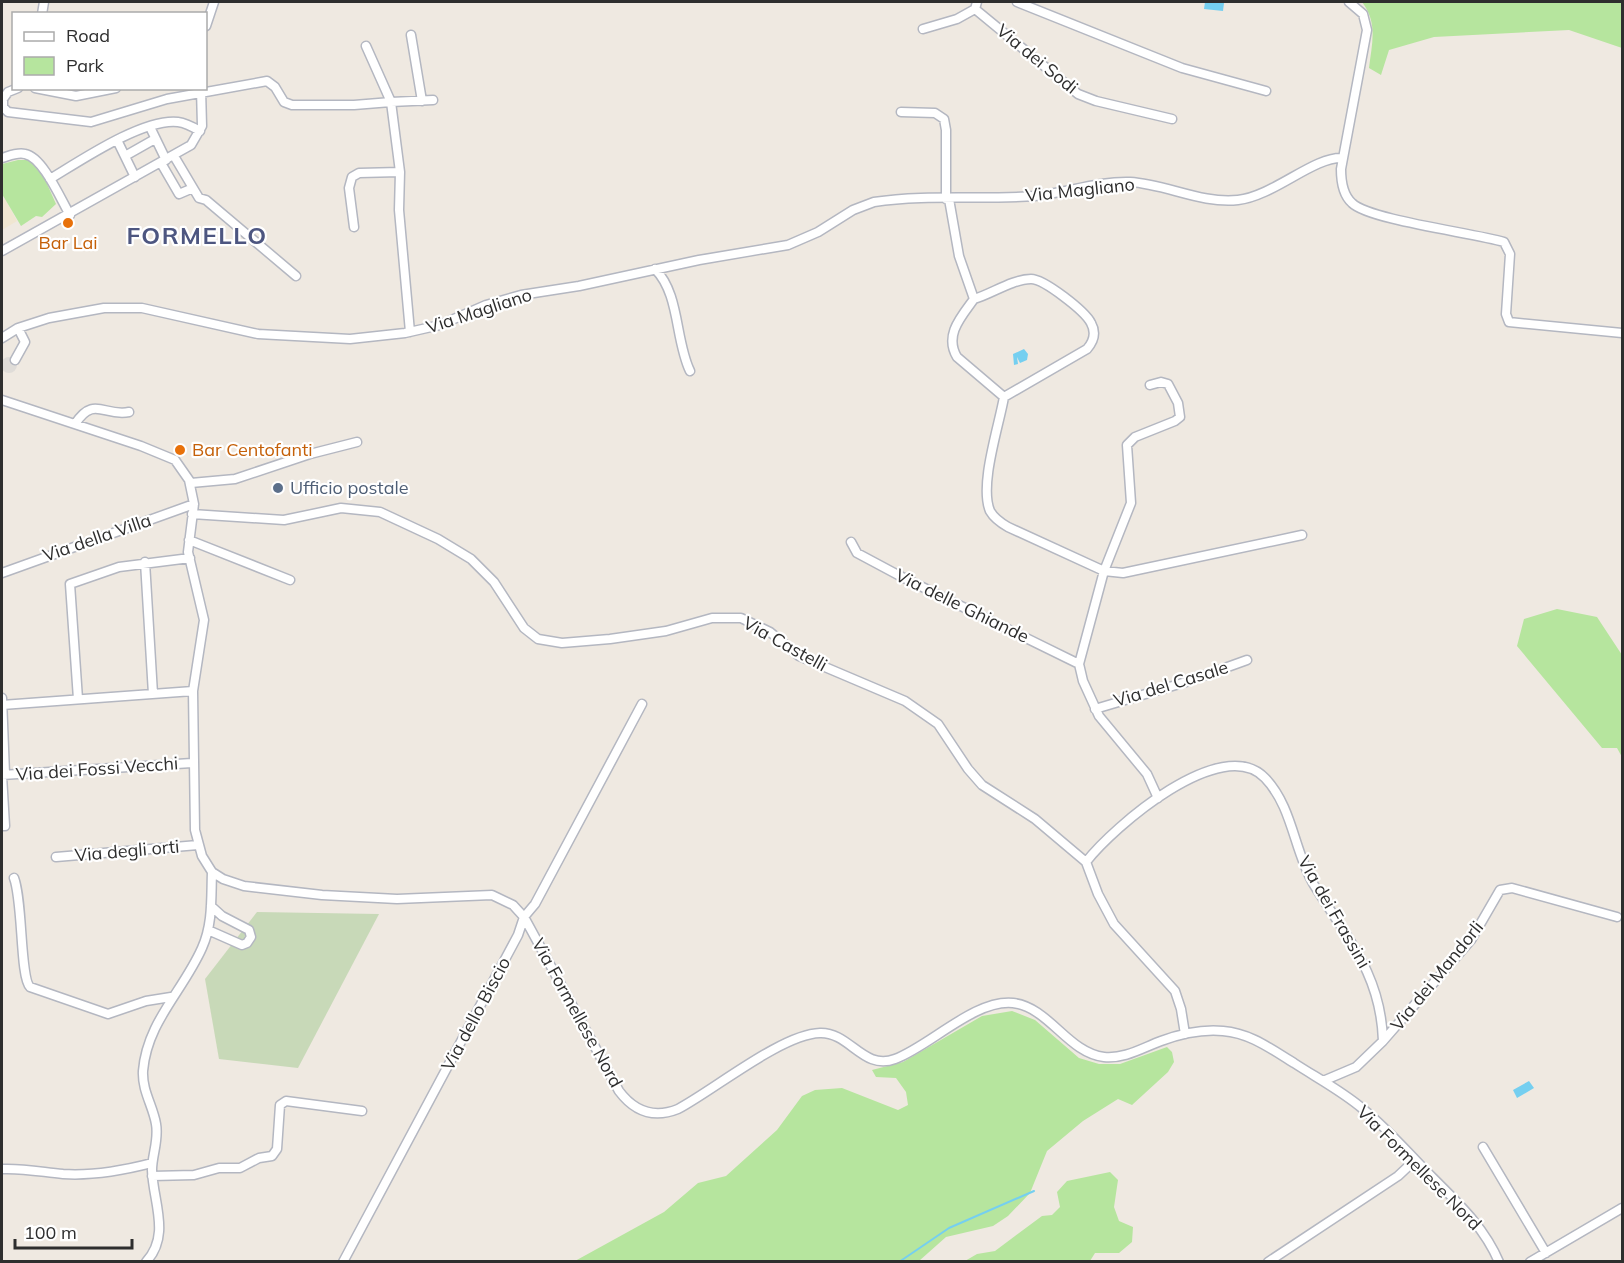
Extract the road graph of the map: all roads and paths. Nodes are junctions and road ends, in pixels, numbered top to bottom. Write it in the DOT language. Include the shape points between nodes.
graph roads {
  1 [pos="214,2"];
  2 [pos="1017,2"];
  3 [pos="1349,2"];
  4 [pos="976,5"];
  5 [pos="207,23"];
  6 [pos="923,29"];
  7 [pos="411,35"];
  8 [pos="366,46"];
  9 [pos="13,90"];
  10 [pos="45,90"];
  11 [pos="106,90"];
  12 [pos="201,91"];
  13 [pos="1266,91"];
  14 [pos="433,100"];
  15 [pos="422,101"];
  16 [pos="391,102"];
  17 [pos="901,112"];
  18 [pos="1172,118"];
  19 [pos="150,127"];
  20 [pos="200,131"];
  21 [pos="155,139"];
  22 [pos="117,140"];
  23 [pos="124,156"];
  24 [pos="2,158"];
  25 [pos="1343,158"];
  26 [pos="167,160"];
  27 [pos="400,172"];
  28 [pos="135,177"];
  29 [pos="50,179"];
  30 [pos="193,188"];
  31 [pos="947,199"];
  32 [pos="70,215"];
  33 [pos="354,227"];
  34 [pos="2,251"];
  35 [pos="655,269"];
  36 [pos="296,276"];
  37 [pos="974,299"];
  38 [pos="18,328"];
  39 [pos="410,332"];
  40 [pos="1623,333"];
  41 [pos="2,338"];
  42 [pos="15,360"];
  43 [pos="690,371"];
  44 [pos="1150,385"];
  45 [pos="1004,398"];
  46 [pos="2,400"];
  47 [pos="129,412"];
  48 [pos="75,424"];
  49 [pos="357,442"];
  50 [pos="191,483"];
  51 [pos="194,504"];
  52 [pos="192,514"];
  53 [pos="1302,535"];
  54 [pos="189,540"];
  55 [pos="851,542"];
  56 [pos="190,558"];
  57 [pos="145,562"];
  58 [pos="1104,571"];
  59 [pos="2,573"];
  60 [pos="290,580"];
  61 [pos="1247,660"];
  62 [pos="1079,664"];
  63 [pos="193,691"];
  64 [pos="153,694"];
  65 [pos="2,698"];
  66 [pos="78,699"];
  67 [pos="642,704"];
  68 [pos="2,705"];
  69 [pos="1095,709"];
  70 [pos="192,763"];
  71 [pos="3,775"];
  72 [pos="1158,798"];
  73 [pos="2,826"];
  74 [pos="198,845"];
  75 [pos="56,857"];
  76 [pos="1086,862"];
  77 [pos="212,872"];
  78 [pos="14,878"];
  79 [pos="211,906"];
  80 [pos="524,917"];
  81 [pos="1617,917"];
  82 [pos="208,930"];
  83 [pos="171,997"];
  84 [pos="1383,1026"];
  85 [pos="1185,1034"];
  86 [pos="1383,1041"];
  87 [pos="1323,1081"];
  88 [pos="362,1111"];
  89 [pos="1483,1147"];
  90 [pos="1416,1160"];
  91 [pos="152,1163"];
  92 [pos="2,1169"];
  93 [pos="152,1176"];
  94 [pos="1623,1208"];
  95 [pos="1546,1253"];
  96 [pos="146,1262"];
  97 [pos="343,1262"];
  98 [pos="1268,1262"];
  99 [pos="1499,1262"];
  100 [pos="1530,1262"];
  1 -- 5 [label="street"];
  2 -- 13 [label="street" via="1182,68"];
  3 -- 25 [label="street" via="1363,14 1367,35"];
  4 -- 6 [label="street, Via dei Sodi" via="957,19"];
  4 -- 18 [label="street, Via dei Sodi" via="1078,94"];
  7 -- 15 [label="street"];
  8 -- 16 [label="street"];
  9 -- 12 [label="street" via="3,99 8,112 82,122"];
  10 -- 11 [label="street" via="76,96"];
  12 -- 16 [label="street" via="267,81 284,102 292,105"];
  12 -- 20 [label="street"];
  14 -- 15 [label="street"];
  15 -- 16 [label="street"];
  16 -- 27 [label="street"];
  17 -- 31 [label="street" via="935,112 944,119"];
  19 -- 20 [label="street" via="178,122"];
  19 -- 21 [label="street"];
  19 -- 22 [label="street"];
  20 -- 26 [label="street" via="191,145"];
  21 -- 23 [label="street"];
  21 -- 26 [label="street"];
  22 -- 23 [label="street"];
  22 -- 29 [label="street"];
  23 -- 28 [label="street"];
  24 -- 29 [label="street" via="29,155"];
  25 -- 31 [label="street, Via Magliano" via="1329,159 1267,193 1240,200 1212,200 1127,182 1046,195"];
  25 -- 40 [label="street" via="1343,188 1354,205 1389,217 1506,243 1510,254 1506,311 1509,322"];
  26 -- 28 [label="street"];
  26 -- 30 [label="street"];
  26 -- 30 [label="street" via="179,194"];
  27 -- 33 [label="street" via="359,172 352,177 349,188"];
  27 -- 39 [label="street" via="399,210"];
  28 -- 32 [label="street"];
  29 -- 32 [label="street"];
  30 -- 36 [label="street" via="199,198"];
  31 -- 35 [label="street, Via Magliano" via="869,203 796,243"];
  31 -- 37 [label="street" via="959,256"];
  32 -- 34 [label="street"];
  35 -- 39 [label="street, Via Magliano" via="514,296 440,325"];
  35 -- 43 [label="street" via="667,288"];
  37 -- 45 [label="street" via="955,326 953,348 957,357"];
  37 -- 45 [label="street" via="1023,280 1039,280 1088,318 1093,328 1093,340 1087,349"];
  38 -- 39 [label="street, Via Magliano" via="104,308 142,308 258,334 351,339"];
  38 -- 41 [label="street, Via Magliano"];
  38 -- 42 [label="street" via="25,342"];
  44 -- 58 [label="street" via="1168,384 1180,417 1135,437 1127,445 1131,503"];
  45 -- 58 [label="street" via="988,476 991,511 1008,527"];
  46 -- 48 [label="street"];
  47 -- 48 [label="street" via="94,408 84,412"];
  48 -- 50 [label="street" via="175,460"];
  49 -- 50 [label="street" via="235,479"];
  50 -- 51 [label="street"];
  51 -- 52 [label="street"];
  51 -- 59 [label="street, Via della Villa"];
  52 -- 54 [label="street"];
  52 -- 76 [label="street, Via Castelli" via="284,520 341,508 386,514 471,559 494,582 527,632 545,641 625,637 720,617 750,621 799,656 890,693 928,716 982,785 1035,819"];
  53 -- 58 [label="street" via="1123,573"];
  54 -- 56 [label="street"];
  54 -- 60 [label="street"];
  55 -- 62 [label="street, Via delle Ghiande" via="857,553"];
  56 -- 57 [label="street"];
  56 -- 63 [label="street" via="204,620"];
  57 -- 64 [label="street"];
  57 -- 66 [label="street" via="70,584"];
  58 -- 62 [label="street"];
  61 -- 69 [label="street, Via del Casale"];
  62 -- 69 [label="street"];
  63 -- 64 [label="street"];
  63 -- 70 [label="street"];
  64 -- 66 [label="street"];
  65 -- 68 [label="street"];
  66 -- 68 [label="street"];
  67 -- 80 [label="street, Via dello Biscio" via="535,904"];
  68 -- 71 [label="street"];
  69 -- 72 [label="street" via="1147,774"];
  70 -- 71 [label="street, Via dei Fossi Vecchi"];
  70 -- 74 [label="street"];
  71 -- 73 [label="street"];
  72 -- 76 [label="street, Via dei Frassini"];
  72 -- 84 [label="street, Via dei Frassini" via="1203,772 1224,766 1246,767 1265,778 1283,806 1313,883 1366,967"];
  74 -- 75 [label="street, Via degli orti"];
  74 -- 77 [label="street"];
  76 -- 85 [label="street, Via Castelli" via="1114,924 1175,991"];
  77 -- 79 [label="street"];
  77 -- 80 [label="street, Via Formellese Nord" via="244,886 322,895 492,896 513,905"];
  78 -- 83 [label="street" via="20,898 24,975 30,987 108,1014"];
  79 -- 82 [label="street"];
  79 -- 82 [label="street" via="249,930 252,937 242,945"];
  80 -- 85 [label="street, Via Formellese Nord" via="616,1087 631,1105 646,1112 678,1109 778,1048 808,1035 832,1035 870,1059 887,1061 982,1010 1003,1003 1027,1007 1083,1049 1104,1057 1127,1055"];
  80 -- 97 [label="street, Via dello Biscio" via="518,935"];
  81 -- 86 [label="street, Via dei Mandorli" via="1512,888 1500,890 1473,937"];
  82 -- 83 [label="street" via="199,954"];
  83 -- 91 [label="street" via="154,1031 143,1070 145,1092 157,1130"];
  84 -- 86 [label="street, Via dei Mandorli"];
  85 -- 87 [label="street, Via Formellese Nord" via="1217,1030 1246,1036"];
  86 -- 87 [label="street, Via dei Mandorli" via="1356,1067"];
  87 -- 90 [label="street, Via Formellese Nord" via="1367,1112"];
  88 -- 93 [label="street" via="286,1101 280,1105 277,1149 272,1156 240,1168"];
  89 -- 95 [label="street"];
  90 -- 98 [label="street" via="1381,1188"];
  90 -- 99 [label="street, Via Formellese Nord" via="1477,1223"];
  91 -- 92 [label="street" via="67,1174"];
  91 -- 93 [label="street"];
  93 -- 96 [label="street" via="159,1238 156,1250"];
  94 -- 95 [label="street"];
  95 -- 100 [label="street"];
}
